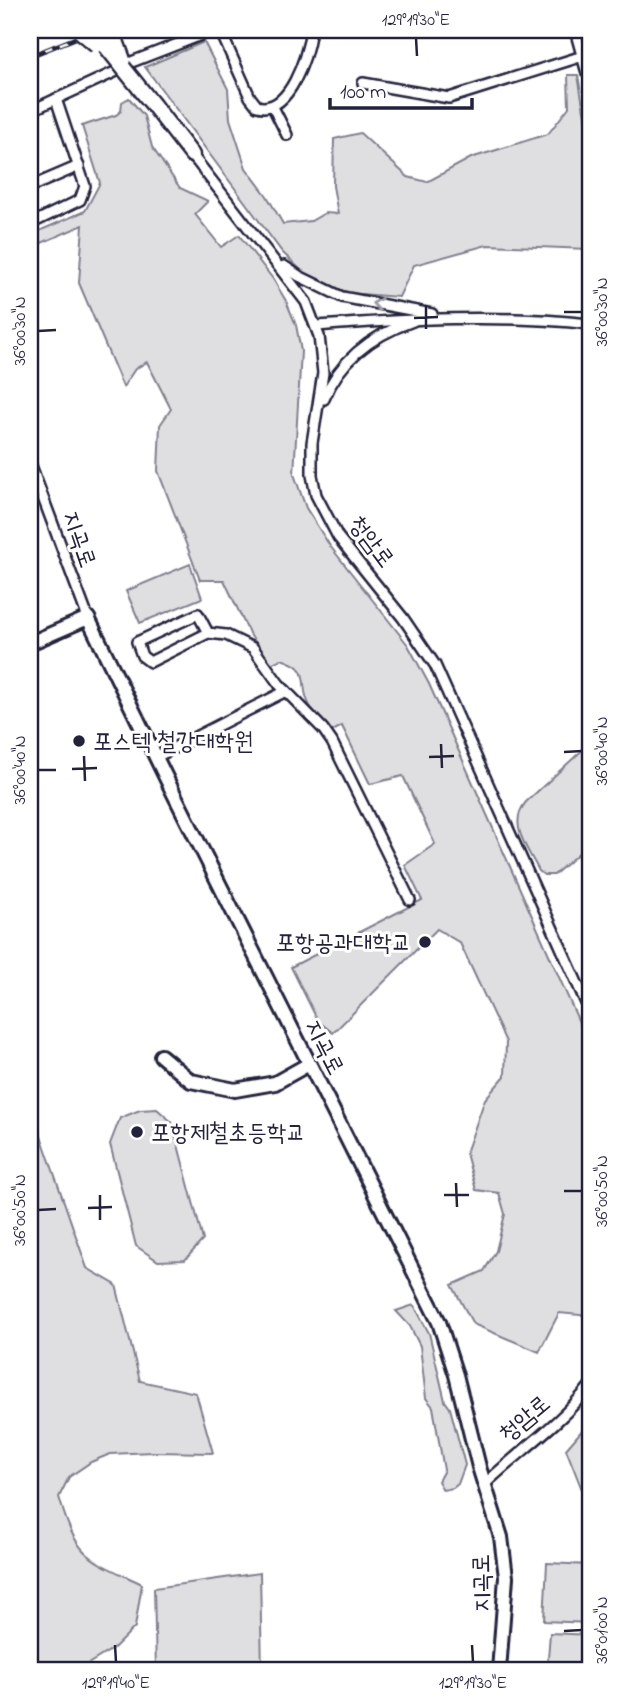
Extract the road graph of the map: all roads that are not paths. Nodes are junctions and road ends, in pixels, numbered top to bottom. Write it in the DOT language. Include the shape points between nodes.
graph roads {
  1 [pos="79,30"];
  2 [pos="93,30"];
  3 [pos="112,30"];
  4 [pos="214,30"];
  5 [pos="220,30"];
  6 [pos="311,30"];
  7 [pos="575,30"];
  8 [pos="583,56"];
  9 [pos="125,68"];
  10 [pos="587,73"];
  11 [pos="363,83"];
  12 [pos="56,99"];
  13 [pos="273,107"];
  14 [pos="30,111"];
  15 [pos="287,135"];
  16 [pos="192,155"];
  17 [pos="79,166"];
  18 [pos="30,187"];
  19 [pos="30,224"];
  20 [pos="271,258"];
  21 [pos="443,317"];
  22 [pos="423,318"];
  23 [pos="590,324"];
  24 [pos="317,326"];
  25 [pos="316,420"];
  26 [pos="30,463"];
  27 [pos="88,618"];
  28 [pos="208,633"];
  29 [pos="30,643"];
  30 [pos="286,691"];
  31 [pos="156,757"];
  32 [pos="410,900"];
  33 [pos="590,1012"];
  34 [pos="161,1056"];
  35 [pos="309,1064"];
  36 [pos="590,1386"];
  37 [pos="486,1483"];
  38 [pos="499,1671"];
  1 -- 9 [label="main road, bridge"];
  2 -- 9 [label="main road, bridge"];
  3 -- 9 [label="main road, bridge"];
  4 -- 9 [label="street"];
  5 -- 13 [label="street" via="250,97 257,106"];
  6 -- 13 [label="street" via="300,70"];
  7 -- 8 [label="street"];
  8 -- 10 [label="street"];
  8 -- 11 [label="street" via="449,98"];
  9 -- 12 [label="street"];
  9 -- 16 [label="main road, 청암로, bridge"];
  12 -- 14 [label="street"];
  12 -- 17 [label="street"];
  13 -- 15 [label="street"];
  16 -- 20 [label="street, 청암로"];
  17 -- 18 [label="street"];
  17 -- 19 [label="street" via="85,186 80,200"];
  21 -- 20 [label="street, one-way" via="342,298"];
  20 -- 24 [label="street, 청암로" via="303,297"];
  21 -- 22 [label="street"];
  21 -- 23 [label="street"];
  22 -- 24 [label="street"];
  22 -- 25 [label="street" via="378,337 347,360 330,384"];
  24 -- 25 [label="street, 청암로" via="323,381"];
  25 -- 33 [label="street, 청암로" via="312,475 324,513 435,666"];
  26 -- 27 [label="street, 지곡로"];
  27 -- 29 [label="street"];
  27 -- 31 [label="street, 지곡로"];
  28 -- 28 [label="street" via="198,614 137,642 150,662"];
  28 -- 30 [label="street" via="226,635 253,648"];
  30 -- 31 [label="street"];
  30 -- 32 [label="street" via="332,742"];
  31 -- 35 [label="street, 지곡로"];
  34 -- 35 [label="street" via="191,1081 235,1090 275,1083"];
  35 -- 37 [label="street, 지곡로" via="439,1322"];
  36 -- 37 [label="street, 청암로" via="548,1431"];
  37 -- 38 [label="street, 지곡로" via="506,1577"];
}
